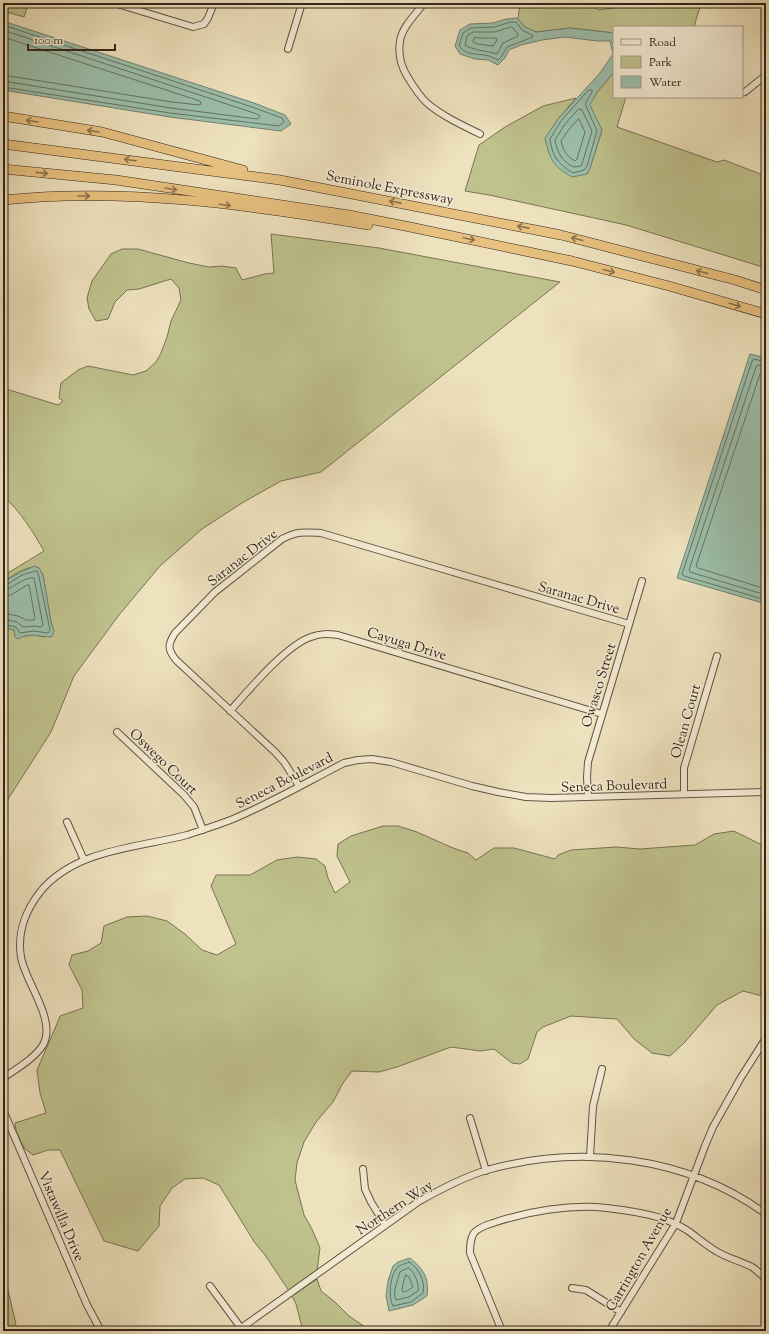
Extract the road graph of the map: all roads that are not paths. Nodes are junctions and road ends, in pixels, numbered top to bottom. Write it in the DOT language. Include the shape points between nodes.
graph roads {
  1 [pos="114,3"];
  2 [pos="214,3"];
  3 [pos="302,3"];
  4 [pos="424,3"];
  5 [pos="288,49"];
  6 [pos="766,75"];
  7 [pos="743,92"];
  8 [pos="3,116"];
  9 [pos="480,134"];
  10 [pos="3,144"];
  11 [pos="3,169"];
  12 [pos="280,180"];
  13 [pos="3,200"];
  14 [pos="431,231"];
  15 [pos="766,290"];
  16 [pos="766,314"];
  17 [pos="642,581"];
  18 [pos="629,624"];
  19 [pos="716,656"];
  20 [pos="230,711"];
  21 [pos="602,714"];
  22 [pos="117,732"];
  23 [pos="299,786"];
  24 [pos="766,792"];
  25 [pos="684,794"];
  26 [pos="588,797"];
  27 [pos="67,822"];
  28 [pos="203,830"];
  29 [pos="84,860"];
  30 [pos="766,1038"];
  31 [pos="602,1069"];
  32 [pos="3,1078"];
  33 [pos="3,1110"];
  34 [pos="470,1118"];
  35 [pos="590,1156"];
  36 [pos="363,1169"];
  37 [pos="486,1171"];
  38 [pos="693,1176"];
  39 [pos="766,1214"];
  40 [pos="676,1223"];
  41 [pos="385,1225"];
  42 [pos="766,1279"];
  43 [pos="210,1286"];
  44 [pos="572,1288"];
  45 [pos="621,1312"];
  46 [pos="239,1330"];
  47 [pos="101,1331"];
  48 [pos="502,1331"];
  49 [pos="609,1331"];
  1 -- 2 [label="street" via="193,27 204,24"];
  3 -- 5 [label="street"];
  4 -- 9 [label="street" via="406,26 400,40 399,54 404,71 414,89 427,103"];
  6 -- 7 [label="street"];
  12 -- 8 [label="highway, one-way" via="102,132"];
  12 -- 10 [label="highway, Seminole Expressway, one-way"];
  11 -- 14 [label="highway, one-way" via="124,182 349,215"];
  15 -- 12 [label="highway, Seminole Expressway, one-way" via="561,235"];
  13 -- 14 [label="highway, one-way" via="74,196 164,198 288,213 410,232"];
  14 -- 16 [label="highway, one-way" via="537,253 669,286"];
  17 -- 18 [label="street, Owasco Street"];
  18 -- 20 [label="street, Saranac Drive" via="321,533 294,533 282,539 215,592 171,640 171,654"];
  18 -- 21 [label="street, Owasco Street"];
  19 -- 25 [label="street, Olean Court" via="684,768"];
  20 -- 21 [label="street, Cayuga Drive" via="290,648 310,636 329,634"];
  20 -- 23 [label="street, Saranac Drive" via="275,752"];
  21 -- 26 [label="street, Owasco Street" via="588,762"];
  22 -- 28 [label="street, Oswego Court" via="184,795 194,807"];
  23 -- 26 [label="street, Seneca Boulevard" via="344,763 372,759 391,762 472,786 526,797"];
  23 -- 28 [label="street, Seneca Boulevard" via="232,819"];
  24 -- 25 [label="street, Seneca Boulevard"];
  25 -- 26 [label="street, Seneca Boulevard"];
  27 -- 29 [label="street"];
  28 -- 29 [label="street, Seneca Boulevard"];
  29 -- 32 [label="street, Seneca Boulevard" via="51,880 29,908 23,922 21,956 43,1014 46,1032 43,1045 32,1057"];
  30 -- 38 [label="street, Carrington Avenue" via="724,1106"];
  31 -- 35 [label="street" via="593,1106"];
  33 -- 47 [label="street, Vistawilla Drive" via="87,1305"];
  34 -- 37 [label="street"];
  35 -- 37 [label="street, Northern Way" via="537,1159"];
  35 -- 38 [label="street, Northern Way" via="650,1163"];
  36 -- 41 [label="street" via="365,1189"];
  37 -- 41 [label="street, Northern Way" via="438,1191"];
  38 -- 39 [label="street, Northern Way" via="739,1196"];
  38 -- 40 [label="street, Carrington Avenue"];
  40 -- 42 [label="street" via="707,1246 752,1267"];
  40 -- 45 [label="street, Carrington Avenue"];
  40 -- 48 [label="street" via="645,1214 589,1207 538,1211 483,1226 471,1238 470,1253"];
  41 -- 46 [label="street, Northern Way"];
  43 -- 46 [label="street"];
  44 -- 45 [label="street" via="586,1290"];
  45 -- 49 [label="street, Carrington Avenue"];
}
